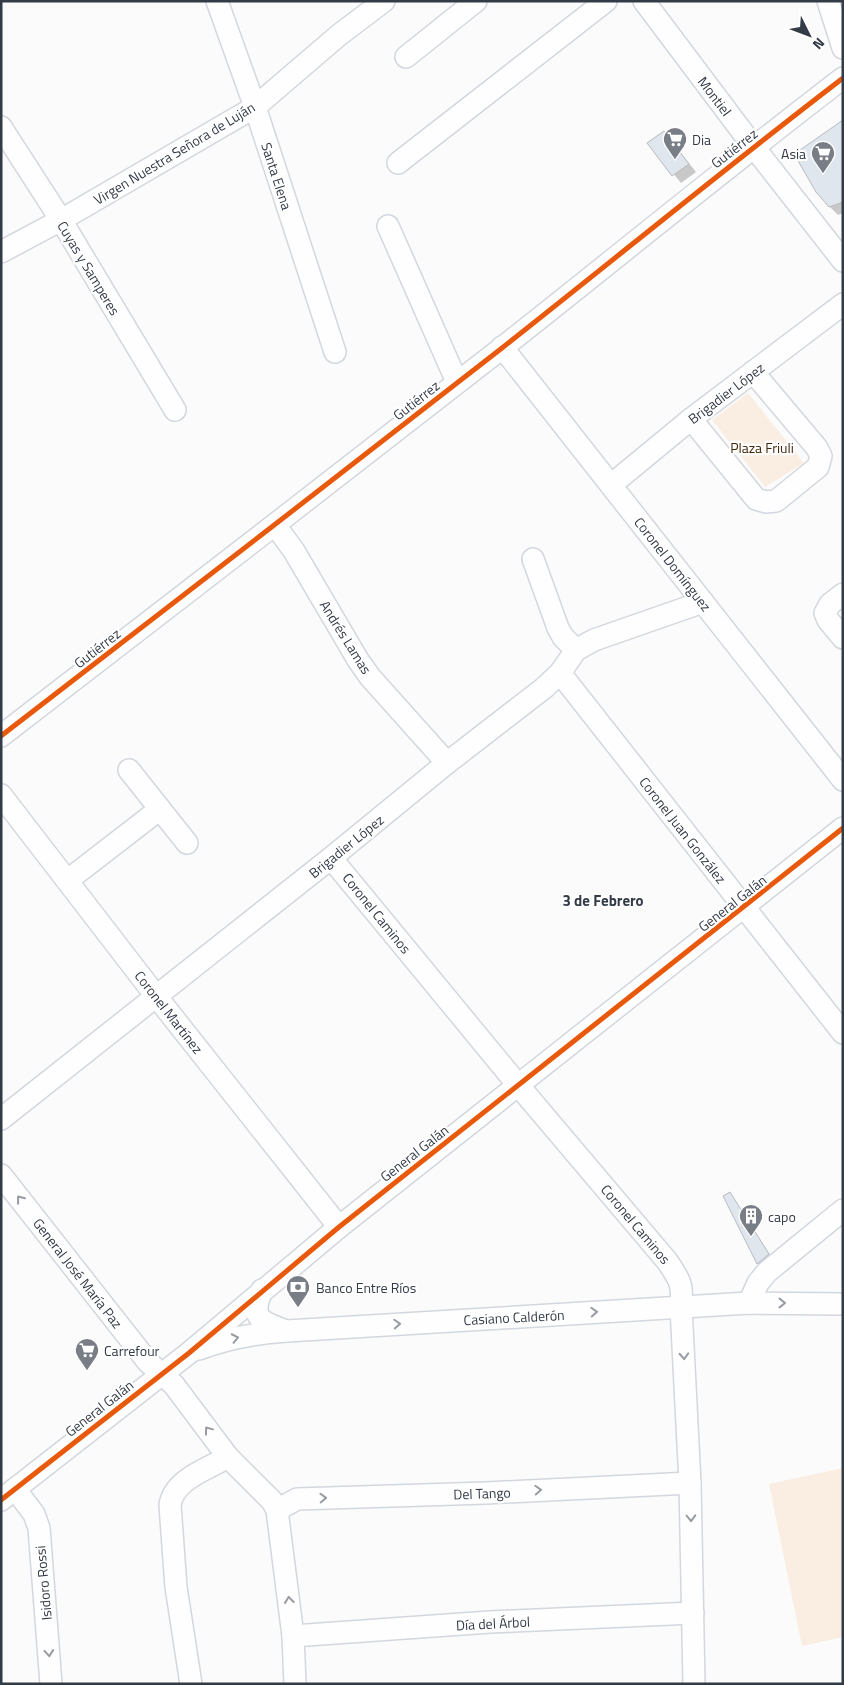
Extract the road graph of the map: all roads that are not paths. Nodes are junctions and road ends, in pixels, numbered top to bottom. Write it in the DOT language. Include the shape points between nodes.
graph roads {
  1 [pos="216,1"];
  2 [pos="384,1"];
  3 [pos="476,1"];
  4 [pos="606,1"];
  5 [pos="644,1"];
  6 [pos="828,1"];
  7 [pos="843,48"];
  8 [pos="406,57"];
  9 [pos="843,78"];
  10 [pos="255,108"];
  11 [pos="1,127"];
  12 [pos="753,146"];
  13 [pos="398,163"];
  14 [pos="61,220"];
  15 [pos="388,226"];
  16 [pos="1,252"];
  17 [pos="843,261"];
  18 [pos="843,304"];
  19 [pos="502,347"];
  20 [pos="335,352"];
  21 [pos="753,372"];
  22 [pos="457,382"];
  23 [pos="175,410"];
  24 [pos="691,419"];
  25 [pos="611,485"];
  26 [pos="275,525"];
  27 [pos="533,559"];
  28 [pos="843,594"];
  29 [pos="703,602"];
  30 [pos="843,638"];
  31 [pos="576,650"];
  32 [pos="560,673"];
  33 [pos="1,736"];
  34 [pos="447,763"];
  35 [pos="130,770"];
  36 [pos="843,780"];
  37 [pos="1,795"];
  38 [pos="160,809"];
  39 [pos="843,828"];
  40 [pos="187,843"];
  41 [pos="332,858"];
  42 [pos="68,880"];
  43 [pos="744,908"];
  44 [pos="156,996"];
  45 [pos="843,1033"];
  46 [pos="518,1085"];
  47 [pos="1,1118"];
  48 [pos="1,1175"];
  49 [pos="843,1210"];
  50 [pos="339,1227"];
  51 [pos="262,1290"];
  52 [pos="749,1303"];
  53 [pos="843,1304"];
  54 [pos="681,1307"];
  55 [pos="287,1331"];
  56 [pos="189,1353"];
  57 [pos="160,1374"];
  58 [pos="228,1457"];
  59 [pos="690,1482"];
  60 [pos="5,1497"];
  61 [pos="277,1510"];
  62 [pos="693,1613"];
  63 [pos="294,1636"];
  64 [pos="51,1684"];
  65 [pos="191,1684"];
  66 [pos="295,1684"];
  67 [pos="694,1684"];
  1 -- 10 [label="street, Santa Elena"];
  2 -- 10 [label="street, Virgen Nuestra Señora de Luján"];
  3 -- 8 [label="street"];
  4 -- 13 [label="street"];
  5 -- 12 [label="street, Montiel"];
  6 -- 7 [label="street"];
  9 -- 12 [label="street, Gutiérrez"];
  10 -- 14 [label="street, Virgen Nuestra Señora de Luján"];
  10 -- 20 [label="street, Santa Elena"];
  11 -- 14 [label="street, Cuyas y Samperes"];
  12 -- 17 [label="street, Montiel"];
  12 -- 19 [label="street, Gutiérrez"];
  14 -- 16 [label="street, Virgen Nuestra Señora de Luján"];
  14 -- 23 [label="street, Cuyas y Samperes"];
  15 -- 22 [label="street"];
  18 -- 21 [label="street, Brigadier López"];
  19 -- 22 [label="street, Gutiérrez"];
  19 -- 25 [label="street, Coronel Domínguez"];
  21 -- 24 [label="street, Brigadier López"];
  21 -- 24 [label="street" via="821,456 818,467 776,501 756,498"];
  22 -- 26 [label="street, Gutiérrez"];
  24 -- 25 [label="street, Brigadier López"];
  25 -- 29 [label="street, Coronel Domínguez"];
  26 -- 33 [label="street, Gutiérrez"];
  26 -- 34 [label="street, Andrés Lamas" via="294,551 362,666"];
  27 -- 31 [label="street" via="558,628"];
  28 -- 30 [label="street" via="830,604 825,613"];
  29 -- 31 [label="street, Brigadier López" via="594,640"];
  29 -- 36 [label="street, Coronel Domínguez"];
  31 -- 32 [label="street, Brigadier López"];
  32 -- 34 [label="street, Brigadier López"];
  32 -- 43 [label="street, Coronel Juan González"];
  34 -- 41 [label="street, Brigadier López"];
  35 -- 38 [label="street"];
  37 -- 42 [label="street, Coronel Martínez"];
  38 -- 40 [label="street"];
  38 -- 42 [label="street"];
  39 -- 43 [label="street, General Galán"];
  41 -- 44 [label="street, Brigadier López"];
  41 -- 46 [label="street, Coronel Caminos"];
  42 -- 44 [label="street, Coronel Martínez"];
  43 -- 45 [label="street, Coronel Juan González"];
  43 -- 46 [label="street, General Galán"];
  44 -- 47 [label="street, Brigadier López"];
  44 -- 50 [label="street, Coronel Martínez"];
  46 -- 50 [label="street, General Galán"];
  46 -- 54 [label="street, Coronel Caminos" via="667,1261 680,1280"];
  57 -- 48 [label="street, General José María Paz, one-way"];
  49 -- 52 [label="street" via="767,1272"];
  50 -- 51 [label="street, General Galán"];
  51 -- 55 [label="street" via="256,1309 258,1316"];
  51 -- 56 [label="street, General Galán"];
  52 -- 53 [label="street, Casiano Calderón, one-way"];
  52 -- 54 [label="street, Casiano Calderón"];
  55 -- 54 [label="street, Casiano Calderón, one-way"];
  54 -- 59 [label="street, Coronel Caminos, one-way"];
  56 -- 55 [label="street, Casiano Calderón, one-way" via="233,1338"];
  56 -- 57 [label="street, General Galán"];
  58 -- 57 [label="street, General José María Paz, one-way" via="174,1384"];
  57 -- 60 [label="street, General Galán"];
  58 -- 61 [label="street, General José María Paz"];
  58 -- 65 [label="street" via="187,1480 171,1496 176,1587"];
  61 -- 59 [label="street, Del Tango, one-way" via="298,1499"];
  59 -- 62 [label="street, Coronel Caminos, one-way"];
  60 -- 64 [label="street, Isidoro Rossi, one-way" via="34,1514 39,1528"];
  63 -- 61 [label="street, one-way"];
  62 -- 63 [label="street, Día del Árbol" via="490,1622"];
  62 -- 67 [label="street, Coronel Caminos"];
  63 -- 66 [label="street"];
}
